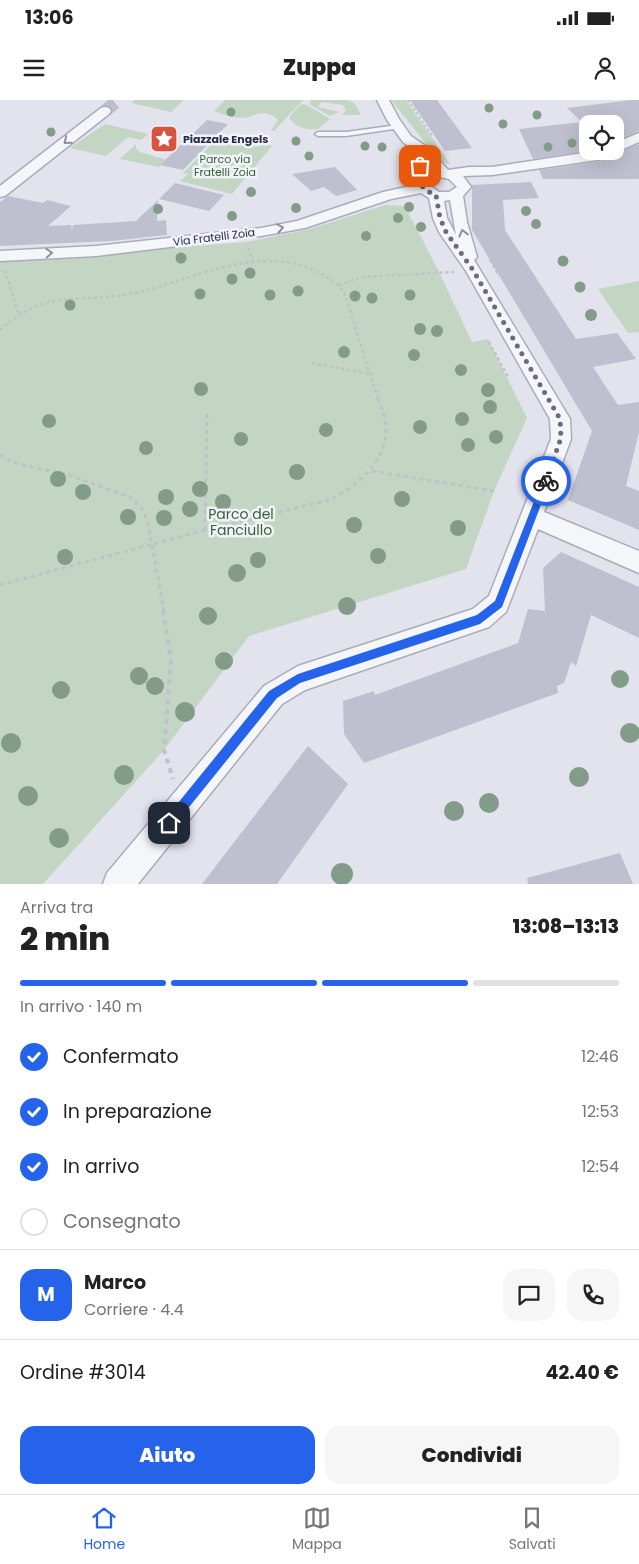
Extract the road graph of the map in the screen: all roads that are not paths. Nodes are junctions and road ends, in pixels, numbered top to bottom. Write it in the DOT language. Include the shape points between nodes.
graph roads {
  1 [pos="377,101"];
  2 [pos="105,111"];
  3 [pos="396,124"];
  4 [pos="318,134"];
  5 [pos="639,137"];
  6 [pos="407,139"];
  7 [pos="624,144"];
  8 [pos="579,159"];
  9 [pos="453,181"];
  10 [pos="429,186"];
  11 [pos="0,193"];
  12 [pos="3,263"];
  13 [pos="473,270"];
  14 [pos="533,517"];
  15 [pos="639,562"];
  16 [pos="118,884"];
  1 -- 3 [label="street" via="384,115"];
  2 -- 11 [label="street, one-way"];
  3 -- 4 [label="lane" via="356,134"];
  3 -- 6 [label="street"];
  5 -- 7 [label="street"];
  6 -- 9 [label="street"];
  6 -- 10 [label="street"];
  8 -- 9 [label="street, Via Fratelli Zoia" via="492,171 484,177"];
  9 -- 10 [label="street"];
  9 -- 10 [label="street, Via Fratelli Zoia"];
  13 -- 9 [label="street, one-way"];
  12 -- 10 [label="street, Via Fratelli Zoia, one-way" via="300,225 388,195"];
  10 -- 13 [label="street" via="446,232"];
  13 -- 14 [label="street" via="560,419 561,438"];
  14 -- 15 [label="street"];
  14 -- 16 [label="street" via="498,604 480,619 298,679 273,695"];
}
